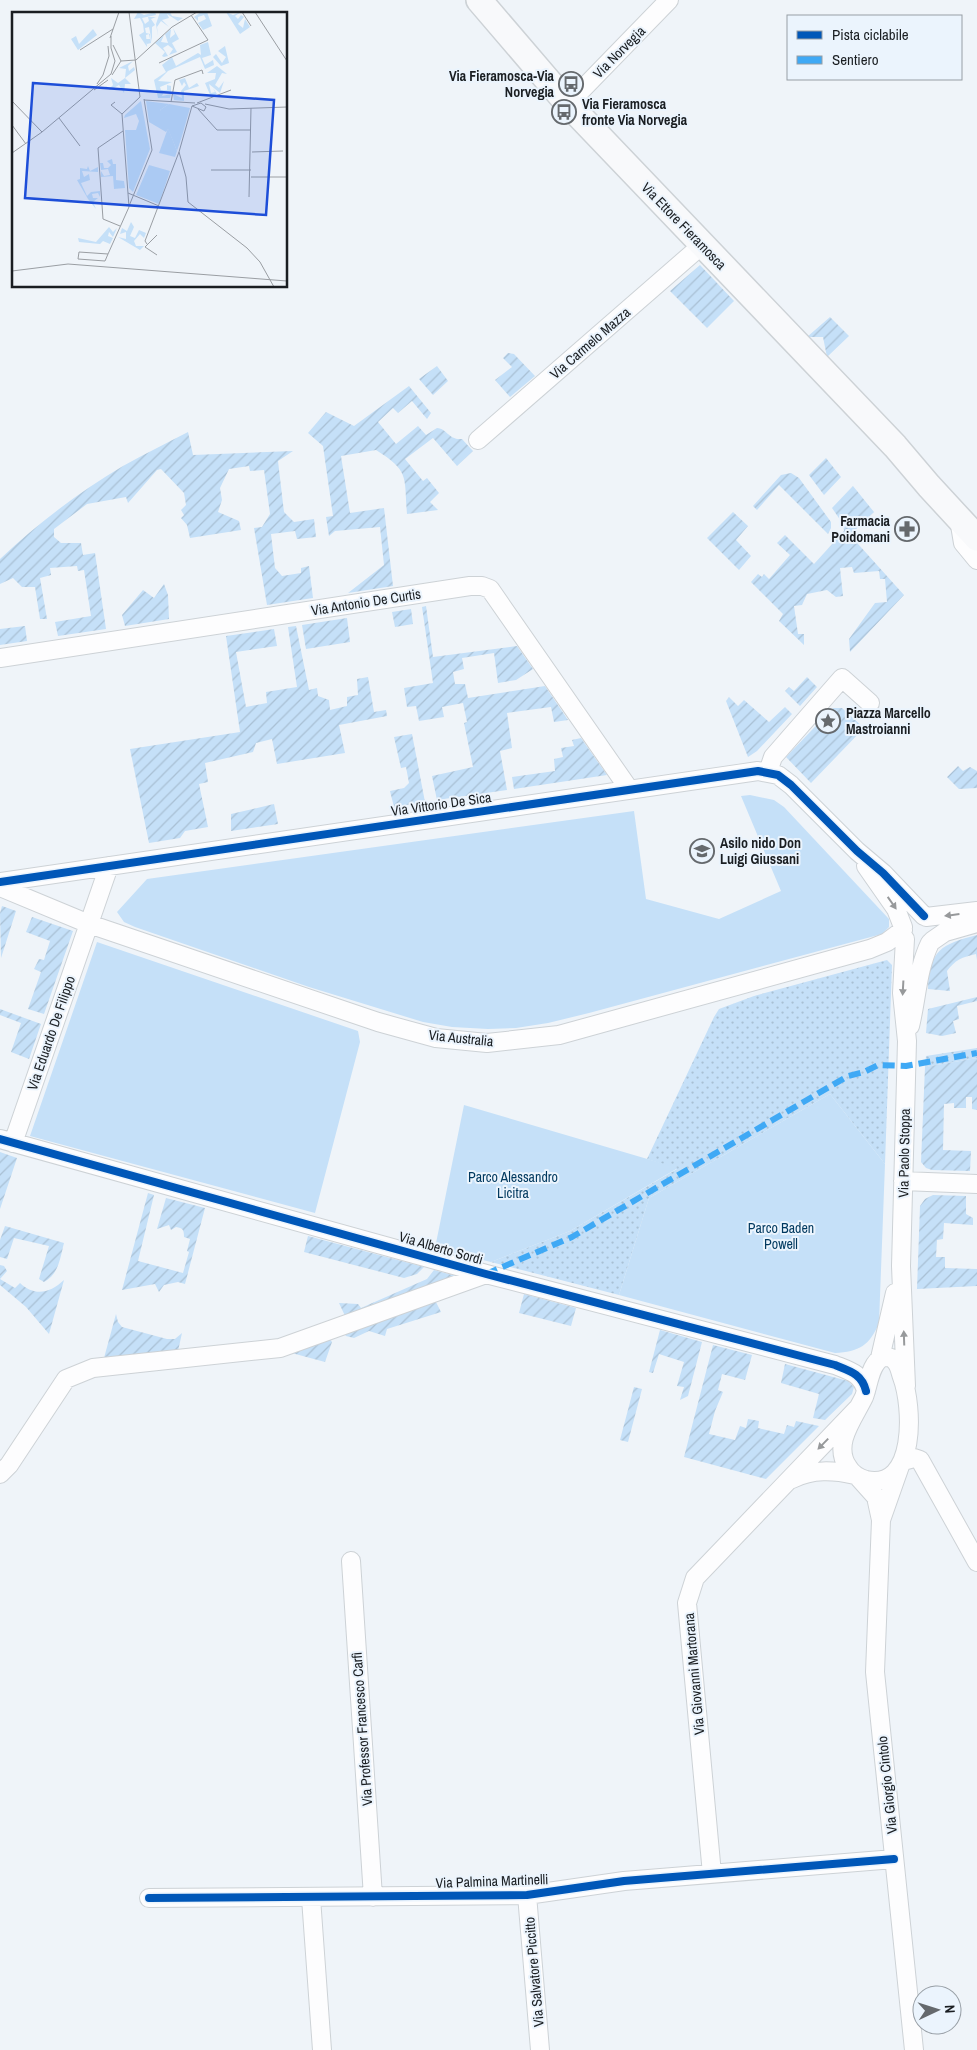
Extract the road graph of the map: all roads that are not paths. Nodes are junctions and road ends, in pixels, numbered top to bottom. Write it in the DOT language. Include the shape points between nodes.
graph roads {
  1 [pos="479,0"];
  2 [pos="669,0"];
  3 [pos="568,104"];
  4 [pos="702,245"];
  5 [pos="478,440"];
  6 [pos="968,515"];
  7 [pos="977,538"];
  8 [pos="977,560"];
  9 [pos="0,658"];
  10 [pos="870,703"];
  11 [pos="768,772"];
  12 [pos="629,789"];
  13 [pos="857,851"];
  14 [pos="109,866"];
  15 [pos="0,882"];
  16 [pos="0,887"];
  17 [pos="977,911"];
  18 [pos="925,917"];
  19 [pos="977,923"];
  20 [pos="89,924"];
  21 [pos="906,938"];
  22 [pos="931,942"];
  23 [pos="907,1041"];
  24 [pos="6,1141"];
  25 [pos="903,1181"];
  26 [pos="977,1184"];
  27 [pos="901,1266"];
  28 [pos="486,1274"];
  29 [pos="880,1359"];
  30 [pos="835,1365"];
  31 [pos="866,1391"];
  32 [pos="907,1394"];
  33 [pos="857,1410"];
  34 [pos="902,1463"];
  35 [pos="0,1474"];
  36 [pos="857,1476"];
  37 [pos="930,1476"];
  38 [pos="787,1482"];
  39 [pos="881,1520"];
  40 [pos="351,1561"];
  41 [pos="977,1562"];
  42 [pos="894,1859"];
  43 [pos="712,1874"];
  44 [pos="527,1895"];
  45 [pos="373,1897"];
  46 [pos="149,1898"];
  47 [pos="311,1898"];
  48 [pos="322,2050"];
  49 [pos="540,2050"];
  50 [pos="914,2050"];
  1 -- 3 [label="main road, Via Ettore Fieramosca"];
  2 -- 3 [label="street, Via Norvegia"];
  3 -- 4 [label="main road, Via Ettore Fieramosca"];
  4 -- 5 [label="street, Via Carmelo Mazza"];
  4 -- 6 [label="main road, Via Ettore Fieramosca" via="895,446"];
  6 -- 7 [label="main road, Via Ettore Fieramosca"];
  6 -- 8 [label="street" via="963,543"];
  9 -- 12 [label="street, Via Antonio De Curtis" via="482,586 490,590"];
  10 -- 11 [label="street" via="842,678 773,757"];
  11 -- 12 [label="street, Via Vittorio De Sica"];
  11 -- 13 [label="street" via="778,775 791,786"];
  12 -- 14 [label="street, Via Vittorio De Sica"];
  13 -- 18 [label="street"];
  13 -- 21 [label="street, one-way" via="896,909"];
  14 -- 15 [label="street, Via Vittorio De Sica"];
  14 -- 20 [label="street, Via Eduardo De Filippo"];
  16 -- 20 [label="street, Via Australia"];
  17 -- 18 [label="street, one-way"];
  18 -- 21 [label="street" via="911,917"];
  18 -- 22 [label="street" via="935,930"];
  19 -- 22 [label="street" via="945,932"];
  20 -- 21 [label="street, Via Australia" via="378,1022 436,1038 487,1043 559,1035"];
  20 -- 24 [label="street, Via Eduardo De Filippo"];
  21 -- 22 [label="street" via="925,947"];
  21 -- 23 [label="street, one-way" via="902,993"];
  22 -- 23 [label="street" via="918,972 916,1003"];
  23 -- 25 [label="street, Via Paolo Stoppa"];
  24 -- 28 [label="street, Via Alberto Sordi"];
  25 -- 26 [label="street"];
  25 -- 27 [label="street, Via Paolo Stoppa"];
  27 -- 29 [label="street, Via Paolo Stoppa"];
  32 -- 27 [label="street, Via Paolo Stoppa, one-way"];
  28 -- 30 [label="street, Via Alberto Sordi"];
  28 -- 35 [label="street" via="280,1348 93,1368 66,1380"];
  29 -- 30 [label="street, Via Alberto Sordi"];
  29 -- 31 [label="street, Via Paolo Stoppa" via="875,1363"];
  29 -- 32 [label="street" via="887,1357 896,1361"];
  30 -- 31 [label="street, Via Alberto Sordi" via="862,1379"];
  31 -- 33 [label="street, Via Paolo Stoppa"];
  32 -- 34 [label="street, Via Giorgio Cintolo" via="910,1424"];
  32 -- 37 [label="street"];
  33 -- 36 [label="street, Via Giorgio Cintolo" via="844,1436 842,1453 849,1469"];
  33 -- 38 [label="street, Via Giovanni Martorana, one-way"];
  34 -- 36 [label="street" via="888,1477 880,1480"];
  34 -- 37 [label="street" via="909,1458 920,1460"];
  34 -- 39 [label="street, Via Giorgio Cintolo"];
  36 -- 38 [label="street" via="814,1472"];
  36 -- 39 [label="street, Via Giorgio Cintolo" via="876,1497"];
  37 -- 41 [label="street"];
  38 -- 43 [label="street, Via Giovanni Martorana" via="695,1578 687,1603"];
  39 -- 42 [label="street, Via Giorgio Cintolo" via="875,1672"];
  40 -- 45 [label="street, Via Professor Francesco Carfì"];
  42 -- 43 [label="street, Via Palmina Martinelli"];
  42 -- 50 [label="street, Via Giorgio Cintolo"];
  43 -- 44 [label="street, Via Palmina Martinelli" via="624,1881"];
  44 -- 45 [label="street, Via Palmina Martinelli"];
  44 -- 49 [label="street, Via Salvatore Piccitto"];
  45 -- 47 [label="street, Via Palmina Martinelli"];
  46 -- 47 [label="street, Via Palmina Martinelli"];
  47 -- 48 [label="street"];
}
